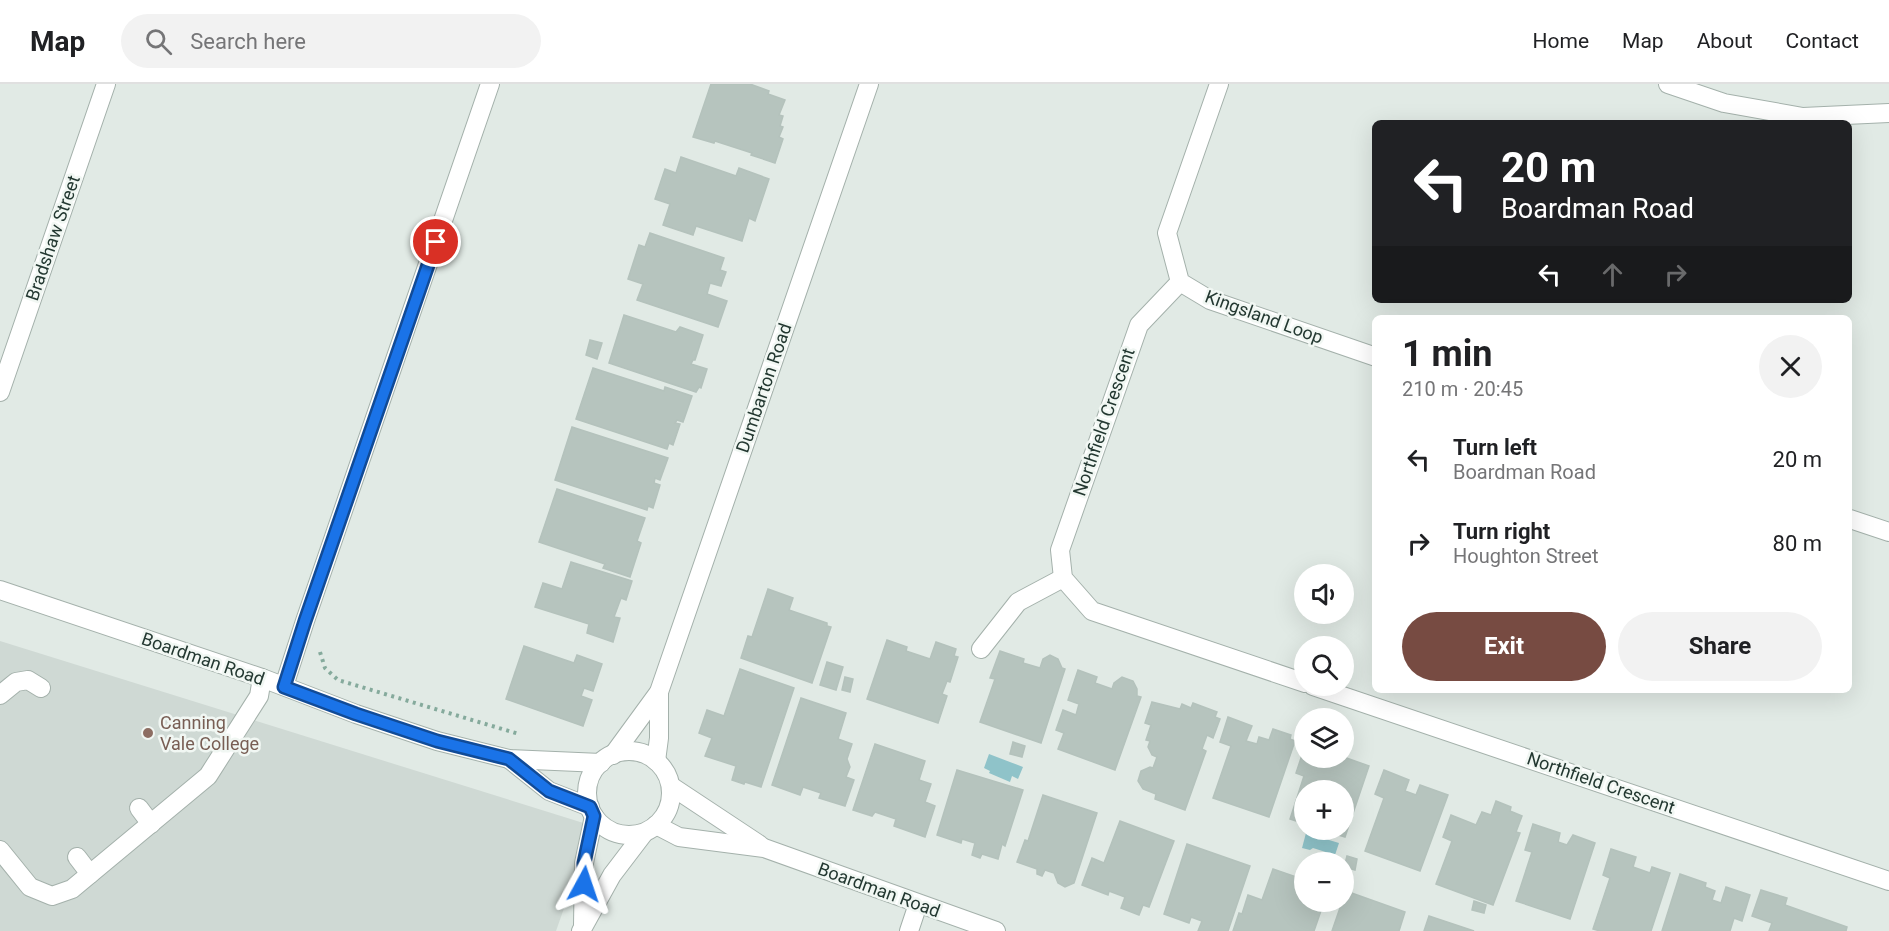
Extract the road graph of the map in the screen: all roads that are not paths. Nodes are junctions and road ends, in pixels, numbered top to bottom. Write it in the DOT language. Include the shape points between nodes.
graph roads {
  1 [pos="106,84"];
  2 [pos="490,84"];
  3 [pos="869,84"];
  4 [pos="1219,84"];
  5 [pos="1668,84"];
  6 [pos="1889,113"];
  7 [pos="1180,282"];
  8 [pos="1372,356"];
  9 [pos="0,392"];
  10 [pos="1852,520"];
  11 [pos="1889,532"];
  12 [pos="1063,578"];
  13 [pos="0,590"];
  14 [pos="981,649"];
  15 [pos="262,678"];
  16 [pos="1294,679"];
  17 [pos="284,687"];
  18 [pos="41,688"];
  19 [pos="659,692"];
  20 [pos="0,695"];
  21 [pos="1343,696"];
  22 [pos="509,759"];
  23 [pos="607,759"];
  24 [pos="656,761"];
  25 [pos="671,786"];
  26 [pos="139,808"];
  27 [pos="592,811"];
  28 [pos="151,824"];
  29 [pos="650,829"];
  30 [pos="764,848"];
  31 [pos="0,850"];
  32 [pos="77,857"];
  33 [pos="90,874"];
  34 [pos="1889,881"];
  35 [pos="918,904"];
  36 [pos="582,929"];
  37 [pos="909,931"];
  38 [pos="996,931"];
  1 -- 9 [label="street, Bradshaw Street"];
  2 -- 17 [label="street"];
  3 -- 19 [label="street, Dumbarton Road"];
  4 -- 7 [label="street" via="1167,233"];
  5 -- 6 [label="street" via="1724,103 1803,117"];
  7 -- 8 [label="street, Kingsland Loop" via="1210,300"];
  7 -- 12 [label="street, Northfield Crescent" via="1138,325 1060,550"];
  10 -- 11 [label="street"];
  12 -- 14 [label="street" via="1018,602"];
  12 -- 16 [label="street" via="1092,610"];
  13 -- 15 [label="street, Boardman Road"];
  15 -- 17 [label="street, Boardman Road"];
  15 -- 28 [label="street" via="259,696 208,776"];
  17 -- 22 [label="street, Boardman Road" via="437,741"];
  18 -- 20 [label="street" via="28,680 16,682"];
  19 -- 23 [label="street, Dumbarton Road"];
  19 -- 24 [label="street, Dumbarton Road"];
  21 -- 34 [label="street, Northfield Crescent"];
  22 -- 23 [label="street, Boardman Road"];
  22 -- 27 [label="street, Boardman Road" via="549,791"];
  23 -- 24 [label="street, Boardman Road" via="635,752"];
  23 -- 27 [label="street" via="589,783"];
  24 -- 25 [label="street, Boardman Road"];
  25 -- 29 [label="street" via="666,814"];
  25 -- 30 [label="street, Boardman Road"];
  26 -- 28 [label="street"];
  27 -- 29 [label="street, Boardman Road" via="616,833 630,835"];
  27 -- 36 [label="street" via="584,863"];
  28 -- 33 [label="street"];
  29 -- 30 [label="street, Boardman Road" via="679,837"];
  29 -- 36 [label="street" via="612,875"];
  30 -- 35 [label="street, Boardman Road"];
  31 -- 33 [label="street" via="30,887 52,896 72,889"];
  32 -- 33 [label="street"];
  35 -- 37 [label="street"];
  35 -- 38 [label="street, Boardman Road"];
}
